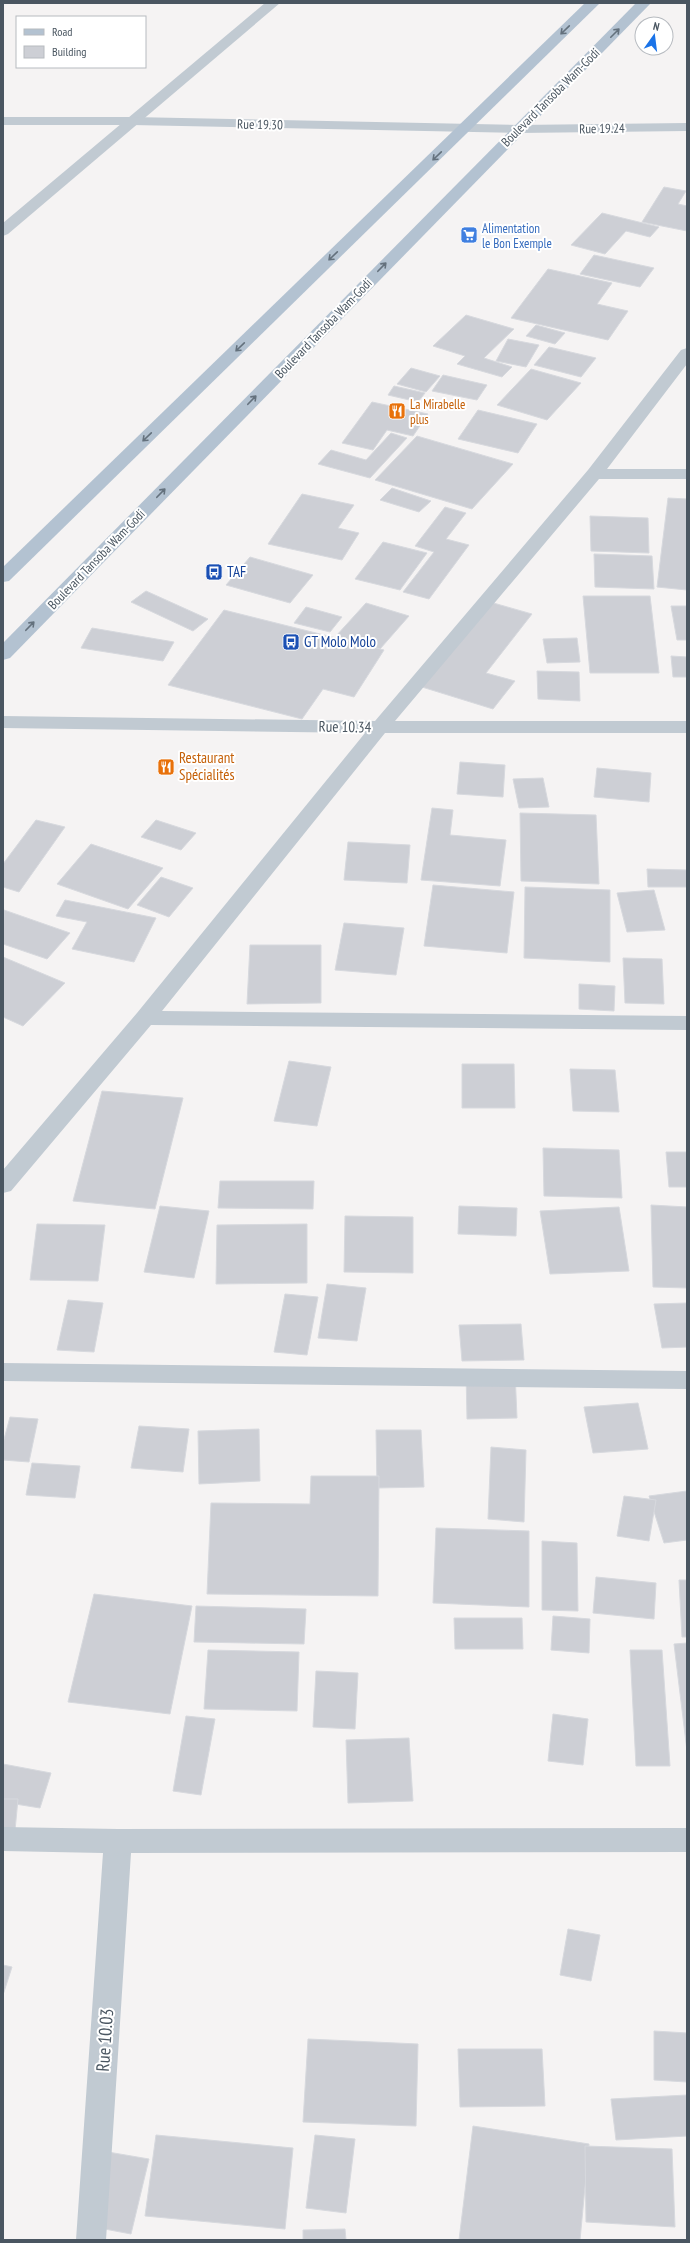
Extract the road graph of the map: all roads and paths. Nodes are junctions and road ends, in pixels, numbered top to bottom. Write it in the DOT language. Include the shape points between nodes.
graph roads {
  1 [pos="273,3"];
  2 [pos="593,3"];
  3 [pos="644,3"];
  4 [pos="3,121"];
  5 [pos="132,121"];
  6 [pos="687,127"];
  7 [pos="465,128"];
  8 [pos="518,129"];
  9 [pos="3,231"];
  10 [pos="687,353"];
  11 [pos="594,474"];
  12 [pos="687,474"];
  13 [pos="3,577"];
  14 [pos="3,654"];
  15 [pos="3,722"];
  16 [pos="380,727"];
  17 [pos="687,728"];
  18 [pos="145,1018"];
  19 [pos="687,1023"];
  20 [pos="3,1185"];
  21 [pos="3,1372"];
  22 [pos="687,1380"];
  23 [pos="3,1839"];
  24 [pos="687,1840"];
  25 [pos="118,1841"];
  26 [pos="91,2240"];
  1 -- 5 [label="street"];
  2 -- 7 [label="main road, one-way"];
  8 -- 3 [label="main road, Boulevard Tansoba Wam-Godi, one-way"];
  4 -- 5 [label="street, Rue 19.30"];
  5 -- 7 [label="street, Rue 19.30"];
  5 -- 9 [label="street"];
  6 -- 8 [label="street, Rue 19.24"];
  7 -- 8 [label="street, Rue 19.30"];
  7 -- 13 [label="main road, one-way"];
  14 -- 8 [label="main road, Boulevard Tansoba Wam-Godi, one-way"];
  10 -- 11 [label="street"];
  11 -- 12 [label="street"];
  11 -- 16 [label="street"];
  15 -- 16 [label="street, Rue 10.34"];
  16 -- 17 [label="street, Rue 10.34"];
  16 -- 18 [label="street"];
  18 -- 19 [label="street"];
  18 -- 20 [label="street"];
  21 -- 22 [label="street"];
  23 -- 25 [label="street"];
  24 -- 25 [label="street"];
  25 -- 26 [label="street, Rue 10.03"];
}
